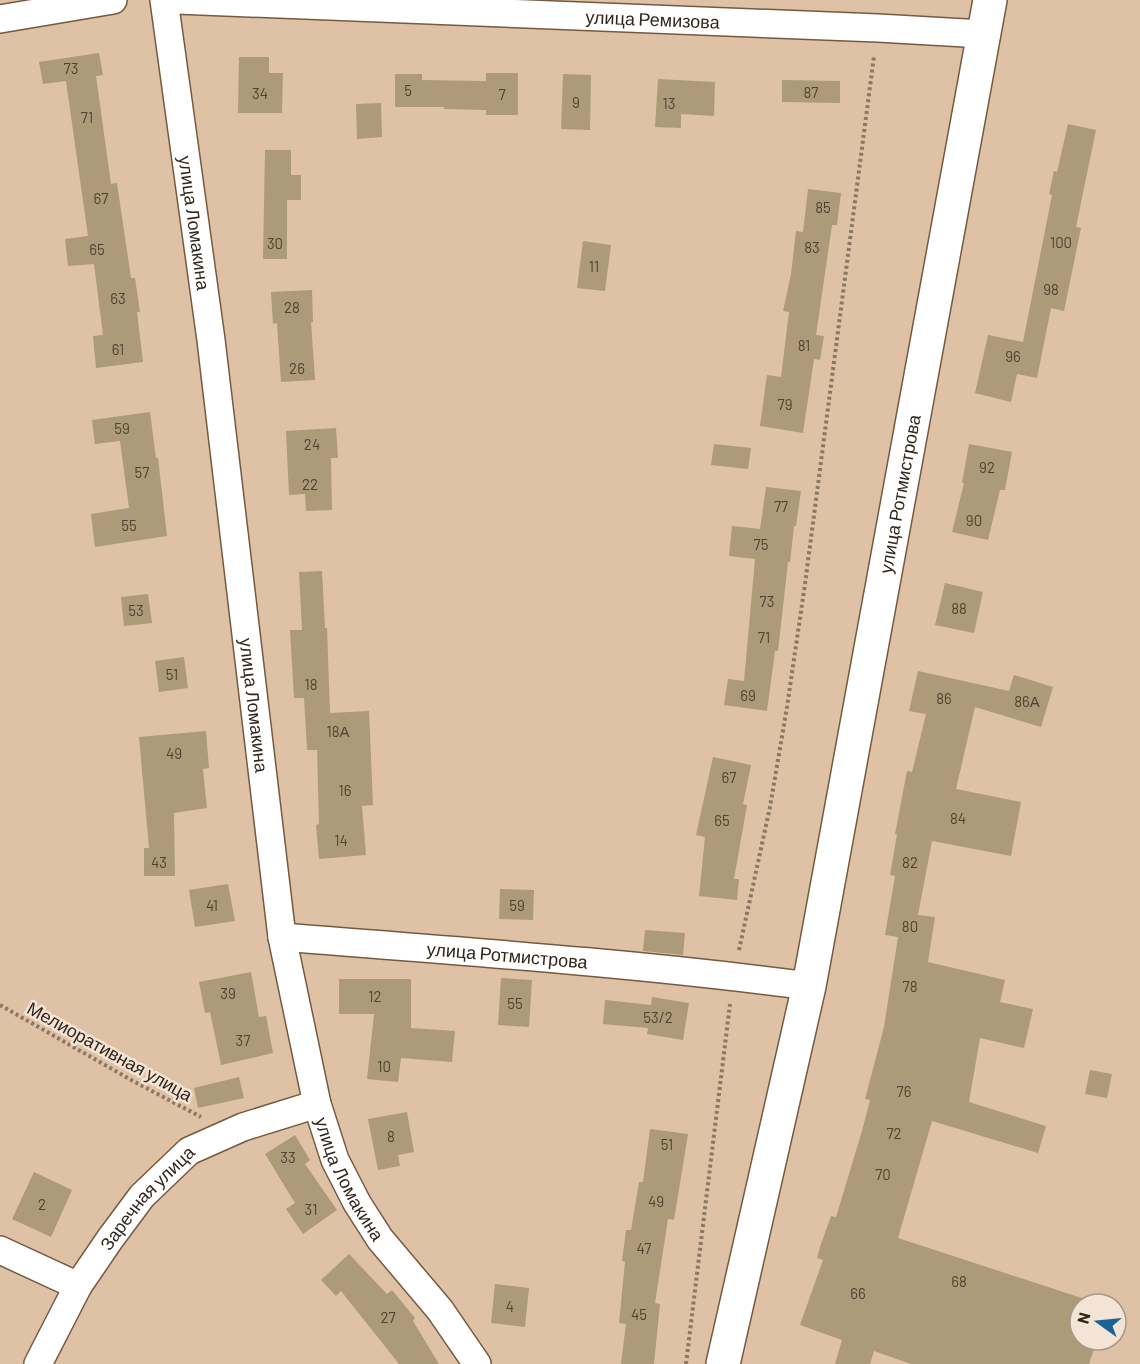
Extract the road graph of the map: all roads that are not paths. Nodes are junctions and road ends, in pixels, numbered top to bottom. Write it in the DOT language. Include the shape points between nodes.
graph roads {
  1 [pos="113,0"];
  2 [pos="164,0"];
  3 [pos="177,0"];
  4 [pos="990,0"];
  5 [pos="242,1"];
  6 [pos="0,19"];
  7 [pos="983,34"];
  8 [pos="282,937"];
  9 [pos="810,986"];
  10 [pos="317,1104"];
  11 [pos="0,1250"];
  12 [pos="78,1286"];
  13 [pos="38,1364"];
  14 [pos="477,1364"];
  15 [pos="723,1364"];
  1 -- 6 [label="street"];
  2 -- 8 [label="street, улица Ломакина" via="213,351"];
  3 -- 5 [label="street, улица Ремизова"];
  4 -- 7 [label="street, улица Ротмистрова"];
  5 -- 7 [label="street, улица Ремизова"];
  7 -- 9 [label="street, улица Ротмистрова"];
  8 -- 9 [label="street, улица Ротмистрова" via="543,958"];
  8 -- 10 [label="street, улица Ломакина"];
  9 -- 15 [label="street, улица Ротмистрова"];
  10 -- 12 [label="street, Заречная улица" via="243,1127 189,1152 142,1196"];
  10 -- 14 [label="street, улица Ломакина" via="335,1160 357,1203 380,1239 440,1310"];
  11 -- 12 [label="street"];
  12 -- 13 [label="street, Заречная улица"];
}
